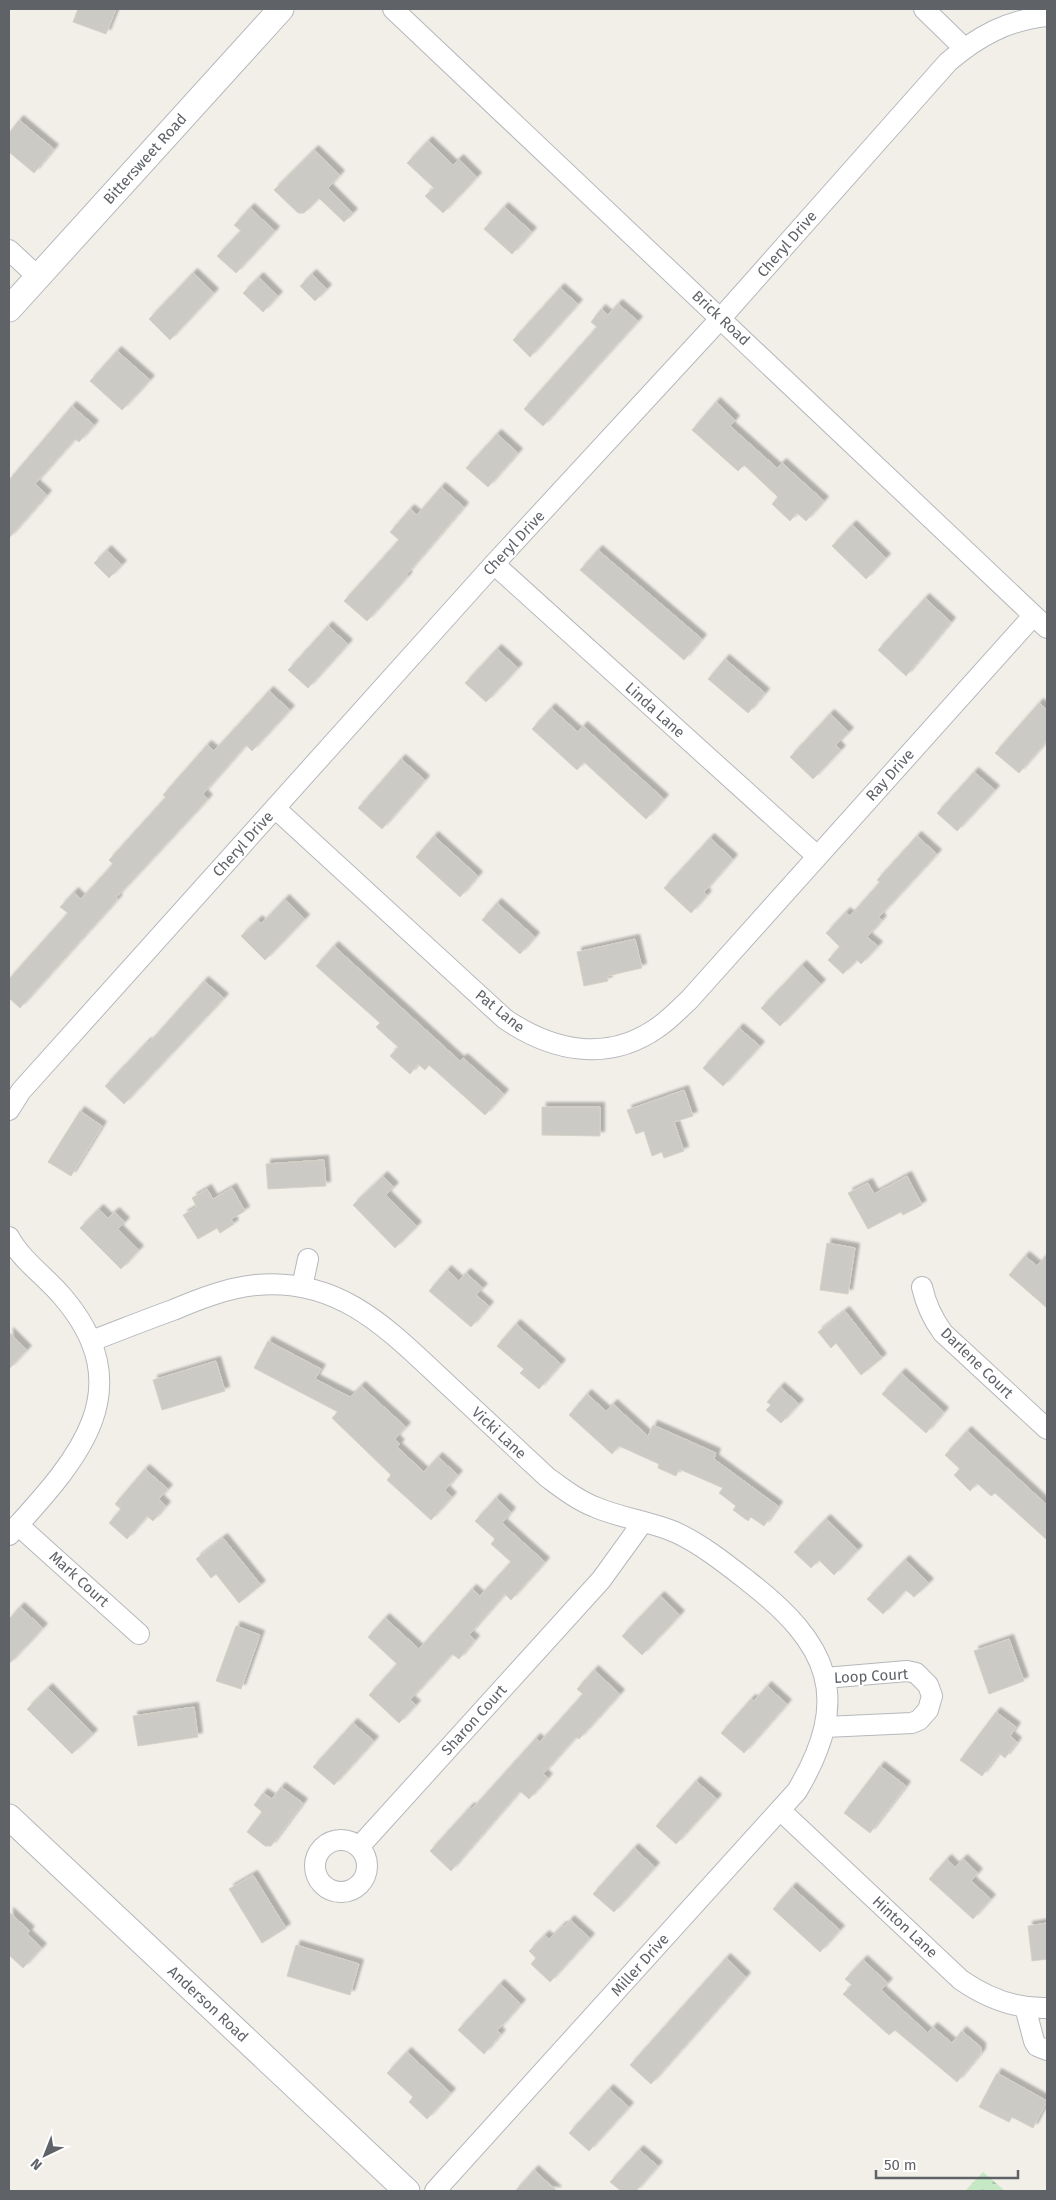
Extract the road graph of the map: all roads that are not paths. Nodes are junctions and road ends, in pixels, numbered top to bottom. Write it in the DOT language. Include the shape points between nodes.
graph roads {
  1 [pos="281,9"];
  2 [pos="393,9"];
  3 [pos="924,9"];
  4 [pos="1047,16"];
  5 [pos="964,48"];
  6 [pos="9,250"];
  7 [pos="38,277"];
  8 [pos="9,309"];
  9 [pos="721,318"];
  10 [pos="494,564"];
  11 [pos="1040,622"];
  12 [pos="275,808"];
  13 [pos="817,856"];
  14 [pos="748,934"];
  15 [pos="9,1110"];
  16 [pos="9,1237"];
  17 [pos="308,1259"];
  18 [pos="302,1287"];
  19 [pos="922,1287"];
  20 [pos="91,1341"];
  21 [pos="1047,1429"];
  22 [pos="643,1522"];
  23 [pos="14,1530"];
  24 [pos="140,1634"];
  25 [pos="824,1678"];
  26 [pos="825,1727"];
  27 [pos="780,1810"];
  28 [pos="9,1818"];
  29 [pos="359,1848"];
  30 [pos="1025,2007"];
  31 [pos="1047,2008"];
  32 [pos="1047,2050"];
  33 [pos="407,2191"];
  34 [pos="435,2191"];
  1 -- 7 [label="street, Bittersweet Road"];
  2 -- 9 [label="street, Brick Road"];
  3 -- 5 [label="street"];
  4 -- 5 [label="street, Cheryl Drive" via="993,30"];
  5 -- 9 [label="street, Cheryl Drive" via="948,62"];
  6 -- 7 [label="street"];
  7 -- 8 [label="street, Bittersweet Road"];
  9 -- 10 [label="street, Cheryl Drive"];
  9 -- 11 [label="street, Brick Road"];
  10 -- 12 [label="street, Cheryl Drive"];
  10 -- 13 [label="street, Linda Lane"];
  11 -- 13 [label="street, Ray Drive"];
  12 -- 14 [label="street, Pat Lane" via="504,1019 525,1033 564,1047 598,1049 616,1046 636,1040 657,1028 689,1000"];
  12 -- 15 [label="street, Cheryl Drive" via="21,1091"];
  13 -- 14 [label="street, Ray Drive"];
  16 -- 20 [label="street" via="62,1296"];
  17 -- 18 [label="street"];
  18 -- 20 [label="street, Vicki Lane" via="274,1284 236,1288"];
  18 -- 22 [label="street, Vicki Lane" via="345,1301 388,1329 566,1492 595,1508"];
  19 -- 21 [label="street, Darlene Court" via="926,1304 943,1333"];
  20 -- 23 [label="street" via="99,1390 92,1423 71,1464"];
  22 -- 25 [label="street, Vicki Lane" via="688,1539 770,1598 798,1624 811,1642"];
  22 -- 29 [label="street, Sharon Court" via="601,1580"];
  23 -- 24 [label="street, Mark Court"];
  25 -- 26 [label="street, Vicki Lane"];
  25 -- 26 [label="street, Loop Court" via="907,1671 923,1678 932,1696 928,1710 920,1720 912,1723"];
  26 -- 27 [label="street, Miller Drive" via="811,1768"];
  27 -- 30 [label="street, Hinton Lane" via="961,1980 995,2000"];
  27 -- 34 [label="street, Miller Drive"];
  28 -- 33 [label="street, Anderson Road"];
  29 -- 29 [label="street" via="367,1864 362,1882 346,1892 328,1889 320,1882 315,1872 315,1861 328,1844 338,1840"];
  30 -- 31 [label="street, Hinton Lane"];
  30 -- 32 [label="street" via="1034,2041"];
}
